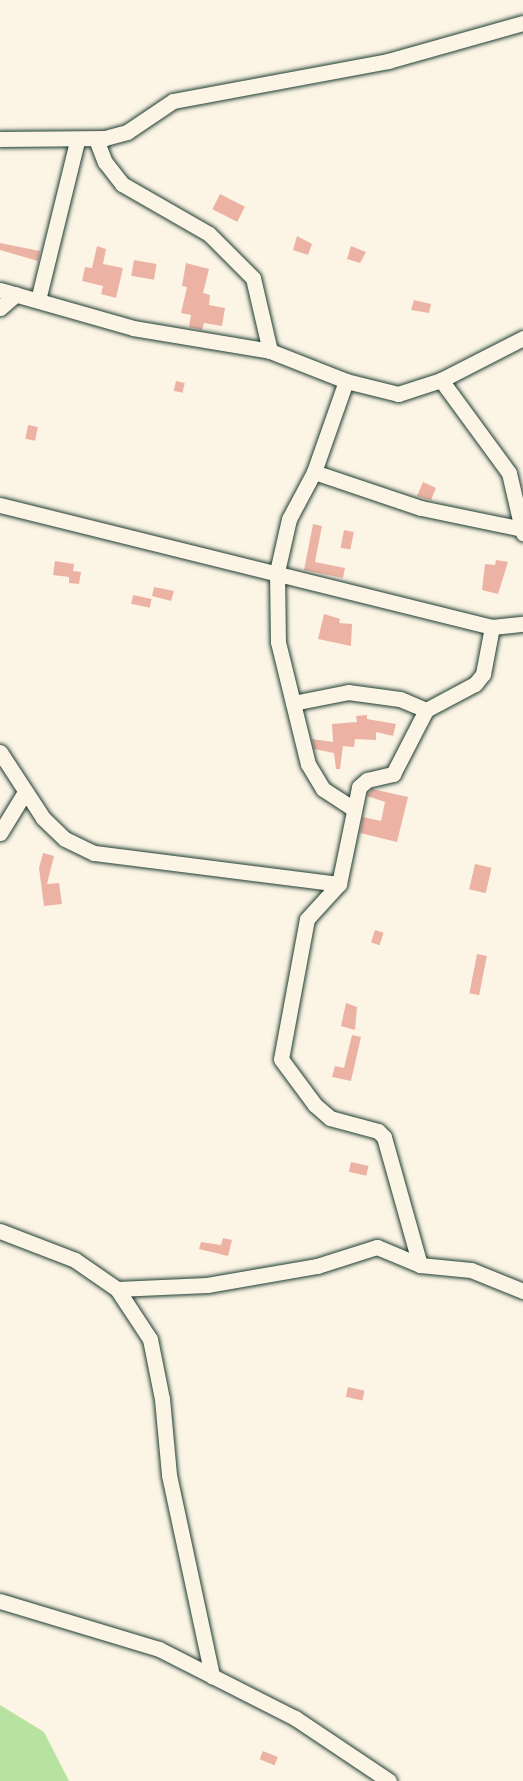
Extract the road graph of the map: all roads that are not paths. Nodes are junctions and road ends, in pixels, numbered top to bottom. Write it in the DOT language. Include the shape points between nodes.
graph roads {
  1 [pos="523,23"];
  2 [pos="0,139"];
  3 [pos="96,139"];
  4 [pos="77,141"];
  5 [pos="0,290"];
  6 [pos="16,294"];
  7 [pos="38,300"];
  8 [pos="0,308"];
  9 [pos="523,338"];
  10 [pos="270,351"];
  11 [pos="441,380"];
  12 [pos="346,381"];
  13 [pos="315,472"];
  14 [pos="518,488"];
  15 [pos="0,505"];
  16 [pos="522,531"];
  17 [pos="277,572"];
  18 [pos="523,624"];
  19 [pos="492,627"];
  20 [pos="293,703"];
  21 [pos="426,710"];
  22 [pos="0,752"];
  23 [pos="25,792"];
  24 [pos="354,809"];
  25 [pos="0,833"];
  26 [pos="339,884"];
  27 [pos="0,1231"];
  28 [pos="420,1265"];
  29 [pos="117,1289"];
  30 [pos="523,1291"];
  31 [pos="0,1601"];
  32 [pos="212,1676"];
  33 [pos="389,1781"];
  1 -- 3 [label="street" via="388,61 173,101 127,132"];
  2 -- 4 [label="street"];
  3 -- 4 [label="street"];
  3 -- 10 [label="street" via="105,162 122,184 209,234 253,278"];
  4 -- 7 [label="street"];
  5 -- 6 [label="street"];
  6 -- 7 [label="street"];
  6 -- 8 [label="street"];
  7 -- 10 [label="street" via="133,328"];
  9 -- 11 [label="street"];
  10 -- 12 [label="street"];
  11 -- 12 [label="street" via="398,394"];
  11 -- 14 [label="street"];
  12 -- 13 [label="street"];
  13 -- 16 [label="street" via="421,508"];
  13 -- 17 [label="street" via="289,519"];
  14 -- 16 [label="street"];
  15 -- 17 [label="street"];
  17 -- 19 [label="street"];
  17 -- 20 [label="street" via="278,642"];
  18 -- 19 [label="street"];
  19 -- 21 [label="street" via="483,674 475,684"];
  20 -- 21 [label="street" via="348,692 400,699"];
  20 -- 24 [label="street" via="308,765 322,789"];
  21 -- 24 [label="street" via="393,774 362,784"];
  22 -- 23 [label="street"];
  23 -- 25 [label="street"];
  23 -- 26 [label="street" via="65,839 94,853"];
  24 -- 26 [label="street"];
  26 -- 28 [label="street" via="307,919 281,1059 315,1105 330,1118 378,1131 384,1137"];
  27 -- 29 [label="street" via="75,1260"];
  28 -- 29 [label="street" via="377,1247 317,1266 207,1285"];
  28 -- 30 [label="street" via="471,1270"];
  29 -- 32 [label="street" via="150,1339 162,1400 169,1475"];
  31 -- 32 [label="street" via="159,1649"];
  32 -- 33 [label="street" via="295,1718"];
}
